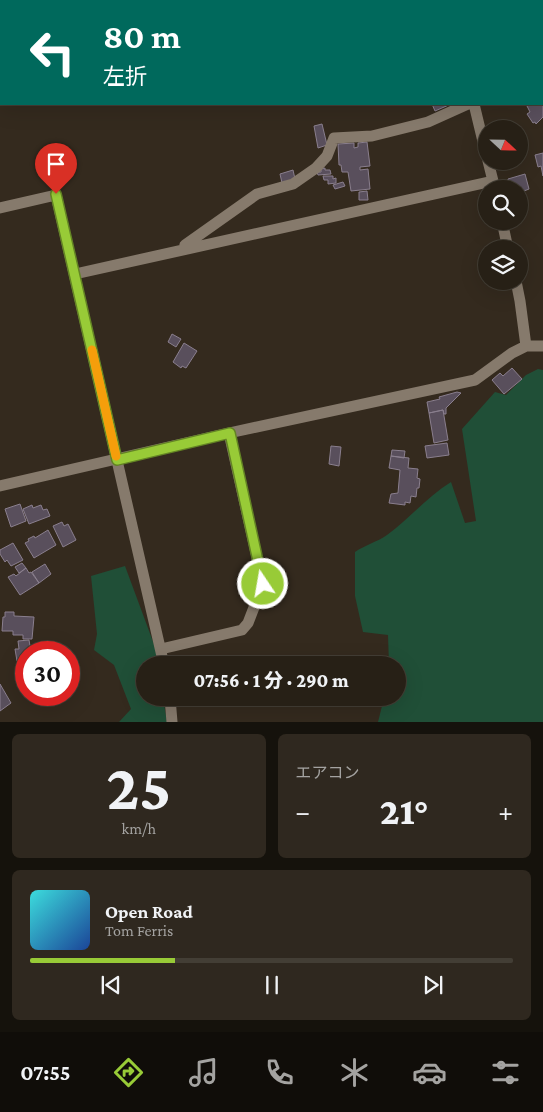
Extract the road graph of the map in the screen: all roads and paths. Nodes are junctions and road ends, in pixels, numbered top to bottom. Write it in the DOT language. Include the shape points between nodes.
graph roads {
  1 [pos="466,105"];
  2 [pos="474,105"];
  3 [pos="478,121"];
  4 [pos="478,188"];
  5 [pos="0,208"];
  6 [pos="187,249"];
  7 [pos="75,274"];
  8 [pos="518,290"];
  9 [pos="526,346"];
  10 [pos="543,346"];
  11 [pos="230,433"];
  12 [pos="117,460"];
  13 [pos="0,486"];
  14 [pos="161,649"];
  15 [pos="162,656"];
  16 [pos="171,706"];
  17 [pos="172,722"];
  1 -- 6 [label="street" via="428,122 372,136 334,138 328,156 316,168 293,184 257,194 185,245"];
  2 -- 3 [label="street"];
  4 -- 6 [label="street"];
  5 -- 7 [label="street" via="56,194"];
  6 -- 7 [label="street"];
  7 -- 12 [label="street"];
  8 -- 9 [label="street"];
  9 -- 10 [label="street"];
  9 -- 11 [label="street" via="475,380"];
  11 -- 12 [label="street"];
  11 -- 14 [label="street" via="263,584 248,623 242,630"];
  12 -- 13 [label="street"];
  12 -- 14 [label="street"];
  14 -- 15 [label="street"];
  16 -- 17 [label="street"];
}
